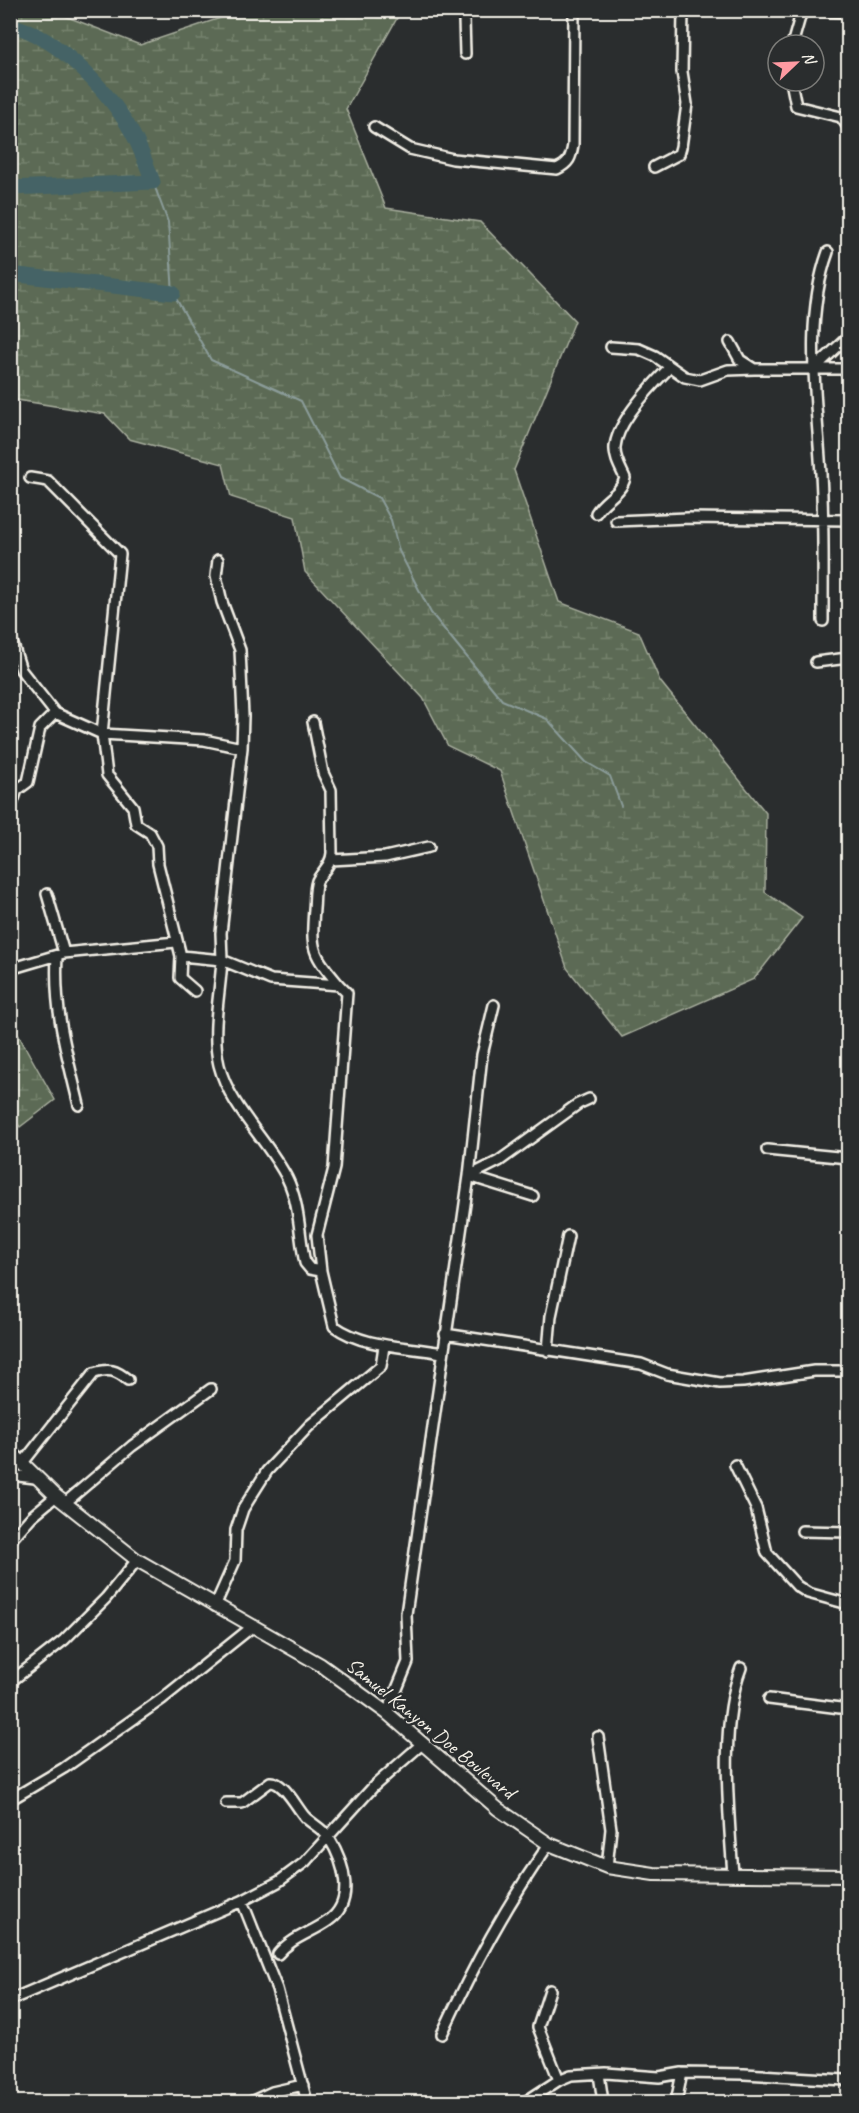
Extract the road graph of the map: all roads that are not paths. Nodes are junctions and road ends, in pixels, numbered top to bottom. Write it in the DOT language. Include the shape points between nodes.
graph roads {
  1 [pos="467,10"];
  2 [pos="574,10"];
  3 [pos="683,10"];
  4 [pos="803,10"];
  5 [pos="849,12"];
  6 [pos="796,33"];
  7 [pos="465,54"];
  8 [pos="794,93"];
  9 [pos="374,127"];
  10 [pos="849,127"];
  11 [pos="654,167"];
  12 [pos="828,252"];
  13 [pos="849,337"];
  14 [pos="730,342"];
  15 [pos="611,347"];
  16 [pos="670,367"];
  17 [pos="815,368"];
  18 [pos="754,369"];
  19 [pos="849,369"];
  20 [pos="30,478"];
  21 [pos="596,513"];
  22 [pos="824,520"];
  23 [pos="849,520"];
  24 [pos="616,521"];
  25 [pos="218,560"];
  26 [pos="823,621"];
  27 [pos="10,635"];
  28 [pos="849,658"];
  29 [pos="816,662"];
  30 [pos="10,670"];
  31 [pos="21,670"];
  32 [pos="55,713"];
  33 [pos="313,722"];
  34 [pos="102,734"];
  35 [pos="242,748"];
  36 [pos="10,810"];
  37 [pos="429,847"];
  38 [pos="332,860"];
  39 [pos="47,894"];
  40 [pos="176,942"];
  41 [pos="60,954"];
  42 [pos="180,956"];
  43 [pos="222,960"];
  44 [pos="10,969"];
  45 [pos="339,985"];
  46 [pos="195,992"];
  47 [pos="494,1005"];
  48 [pos="589,1099"];
  49 [pos="79,1105"];
  50 [pos="766,1150"];
  51 [pos="849,1158"];
  52 [pos="469,1176"];
  53 [pos="533,1196"];
  54 [pos="568,1236"];
  55 [pos="321,1271"];
  56 [pos="445,1334"];
  57 [pos="384,1346"];
  58 [pos="548,1351"];
  59 [pos="442,1353"];
  60 [pos="849,1371"];
  61 [pos="129,1380"];
  62 [pos="211,1389"];
  63 [pos="10,1451"];
  64 [pos="22,1464"];
  65 [pos="735,1465"];
  66 [pos="10,1475"];
  67 [pos="35,1478"];
  68 [pos="61,1499"];
  69 [pos="802,1531"];
  70 [pos="849,1533"];
  71 [pos="10,1541"];
  72 [pos="137,1560"];
  73 [pos="849,1604"];
  74 [pos="215,1606"];
  75 [pos="252,1627"];
  76 [pos="741,1668"];
  77 [pos="14,1679"];
  78 [pos="769,1699"];
  79 [pos="849,1709"];
  80 [pos="387,1713"];
  81 [pos="598,1737"];
  82 [pos="423,1743"];
  83 [pos="10,1800"];
  84 [pos="226,1803"];
  85 [pos="328,1836"];
  86 [pos="549,1844"];
  87 [pos="607,1867"];
  88 [pos="733,1875"];
  89 [pos="849,1876"];
  90 [pos="242,1901"];
  91 [pos="278,1954"];
  92 [pos="550,1990"];
  93 [pos="10,2000"];
  94 [pos="442,2034"];
  95 [pos="682,2073"];
  96 [pos="599,2074"];
  97 [pos="559,2080"];
  98 [pos="849,2083"];
  99 [pos="303,2085"];
  100 [pos="250,2103"];
  101 [pos="306,2103"];
  102 [pos="525,2103"];
  103 [pos="603,2103"];
  104 [pos="676,2103"];
  1 -- 7 [label="street"];
  2 -- 9 [label="street" via="573,145 567,164 557,169 453,159 410,149"];
  3 -- 11 [label="street" via="682,72 687,104 681,147 679,154"];
  4 -- 5 [label="street"];
  4 -- 6 [label="street"];
  8 -- 10 [label="street" via="796,106 841,117"];
  12 -- 17 [label="street" via="816,295"];
  13 -- 17 [label="street"];
  14 -- 18 [label="street" via="740,360"];
  15 -- 16 [label="street" via="639,349"];
  16 -- 18 [label="street" via="685,377 700,380 728,370"];
  16 -- 21 [label="street" via="619,433 615,456 625,478 623,487"];
  17 -- 18 [label="street"];
  17 -- 19 [label="street"];
  17 -- 22 [label="street"];
  20 -- 34 [label="street" via="48,481 120,554"];
  22 -- 23 [label="street"];
  22 -- 24 [label="street"];
  22 -- 26 [label="street"];
  25 -- 35 [label="street" via="216,576 222,602 240,650"];
  27 -- 31 [label="street"];
  28 -- 29 [label="street"];
  30 -- 31 [label="street"];
  31 -- 32 [label="street"];
  32 -- 34 [label="street"];
  32 -- 36 [label="street" via="40,728 28,782 17,790"];
  33 -- 38 [label="street" via="323,773 331,790"];
  34 -- 35 [label="street" via="204,740"];
  34 -- 40 [label="street" via="107,775 133,807 136,824 150,833 157,846"];
  35 -- 43 [label="street" via="221,933"];
  37 -- 38 [label="street" via="386,857"];
  38 -- 45 [label="street" via="315,889 311,936 316,956"];
  39 -- 41 [label="street"];
  40 -- 41 [label="street"];
  40 -- 42 [label="street"];
  41 -- 44 [label="street"];
  41 -- 49 [label="street" via="55,991 58,1019"];
  42 -- 43 [label="street"];
  42 -- 46 [label="street" via="180,978"];
  43 -- 45 [label="street" via="271,980"];
  43 -- 55 [label="street" via="214,1034 226,1086 288,1181 305,1263 310,1269"];
  45 -- 55 [label="street" via="346,989 348,1004 334,1168 317,1235"];
  47 -- 52 [label="street" via="482,1055"];
  48 -- 52 [label="street" via="500,1161"];
  50 -- 51 [label="street"];
  52 -- 53 [label="street"];
  52 -- 56 [label="street"];
  54 -- 58 [label="street" via="551,1316"];
  55 -- 57 [label="street" via="334,1326"];
  56 -- 58 [label="street"];
  56 -- 59 [label="street"];
  57 -- 59 [label="street"];
  57 -- 74 [label="street" via="381,1366 309,1426 267,1471 243,1509 236,1530 235,1561"];
  58 -- 60 [label="street" via="641,1364 684,1378 720,1383 814,1371"];
  59 -- 80 [label="street" via="406,1614 408,1662"];
  61 -- 64 [label="street" via="117,1371 105,1369 94,1373"];
  62 -- 68 [label="street"];
  63 -- 64 [label="street, Samuel Kanyon Doe Boulevard"];
  64 -- 67 [label="street, Samuel Kanyon Doe Boulevard"];
  65 -- 73 [label="street" via="756,1508 767,1553 808,1593"];
  66 -- 67 [label="street"];
  67 -- 68 [label="street, Samuel Kanyon Doe Boulevard"];
  68 -- 71 [label="street" via="32,1516"];
  68 -- 72 [label="street, Samuel Kanyon Doe Boulevard"];
  69 -- 70 [label="street"];
  72 -- 74 [label="street, Samuel Kanyon Doe Boulevard"];
  72 -- 77 [label="street" via="87,1618"];
  74 -- 75 [label="street, Samuel Kanyon Doe Boulevard"];
  75 -- 80 [label="street, Samuel Kanyon Doe Boulevard" via="321,1665"];
  75 -- 83 [label="street" via="162,1699 73,1762"];
  76 -- 88 [label="street" via="732,1698 730,1729"];
  78 -- 79 [label="street"];
  80 -- 82 [label="street, Samuel Kanyon Doe Boulevard"];
  81 -- 87 [label="street" via="611,1829"];
  82 -- 85 [label="street" via="374,1785"];
  82 -- 86 [label="street, Samuel Kanyon Doe Boulevard" via="498,1809"];
  84 -- 85 [label="street" via="242,1803 275,1782 309,1821"];
  85 -- 90 [label="street" via="292,1872"];
  85 -- 91 [label="street" via="340,1864 345,1900 330,1920 292,1941"];
  86 -- 87 [label="street, Samuel Kanyon Doe Boulevard"];
  86 -- 94 [label="street" via="505,1908"];
  87 -- 88 [label="street, Samuel Kanyon Doe Boulevard" via="654,1874"];
  88 -- 89 [label="street, Samuel Kanyon Doe Boulevard"];
  90 -- 93 [label="street"];
  90 -- 99 [label="street" via="277,1989"];
  92 -- 97 [label="street" via="538,2027"];
  95 -- 96 [label="street" via="659,2077"];
  95 -- 98 [label="street"];
  95 -- 104 [label="street"];
  96 -- 97 [label="street" via="571,2075"];
  96 -- 103 [label="street"];
  97 -- 102 [label="street"];
  99 -- 100 [label="street" via="272,2092"];
  99 -- 101 [label="street"];
}
